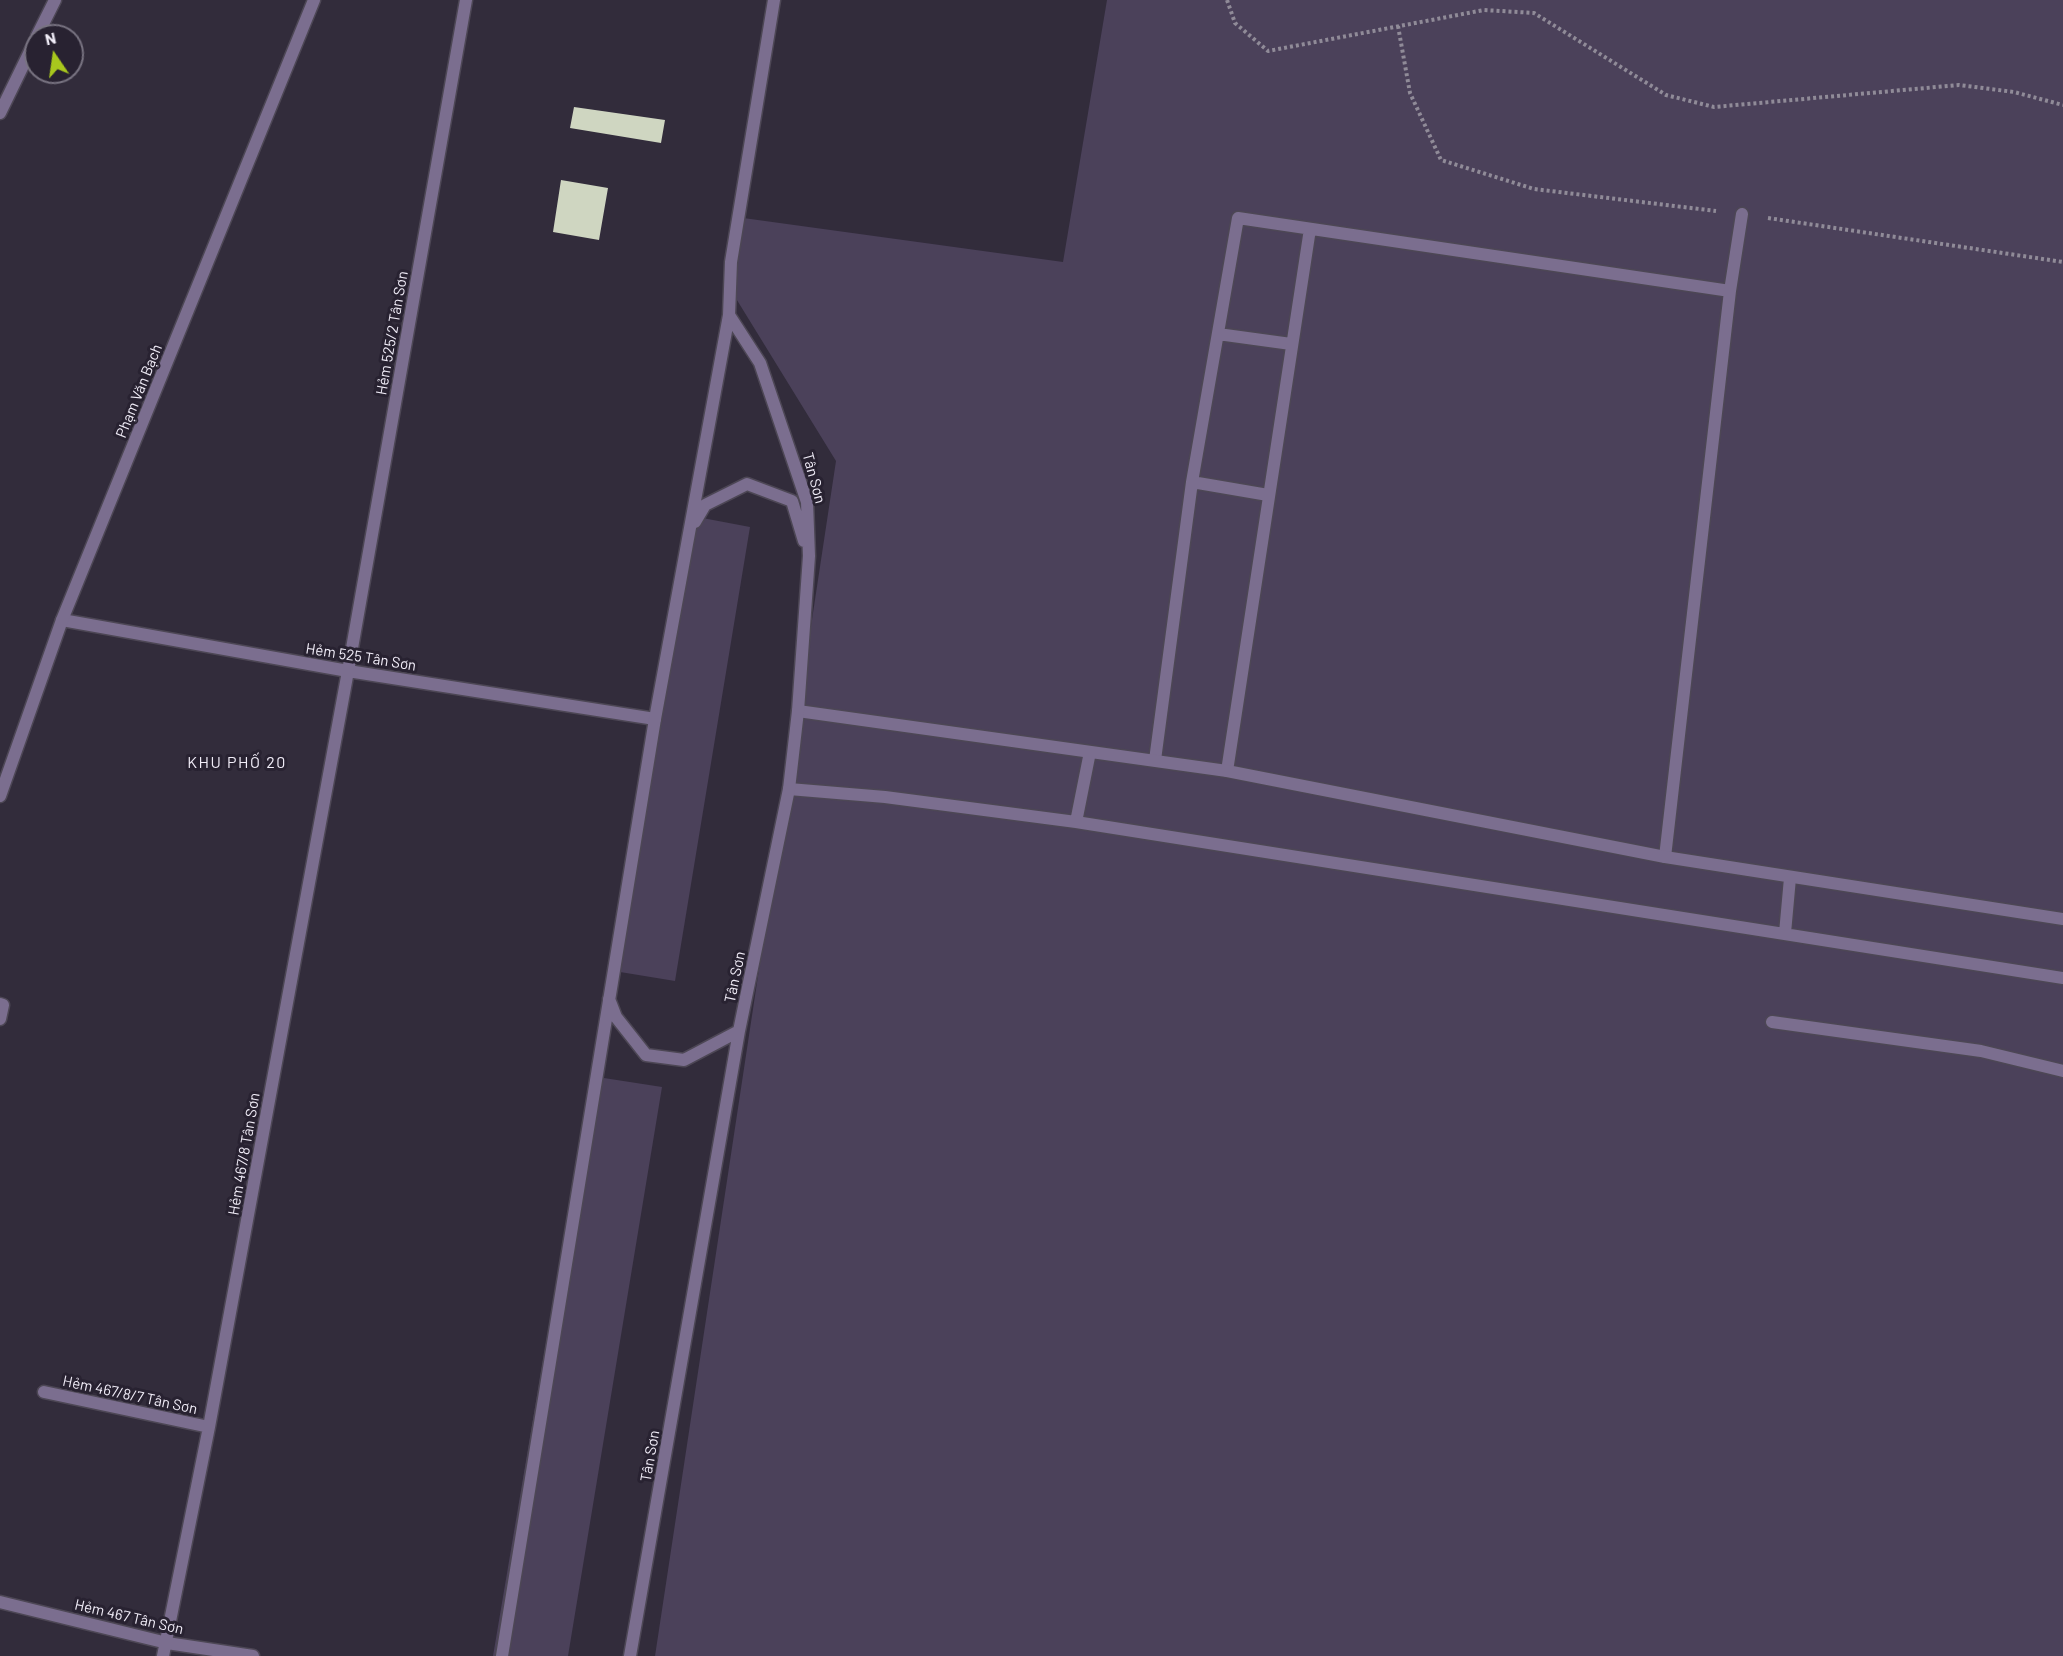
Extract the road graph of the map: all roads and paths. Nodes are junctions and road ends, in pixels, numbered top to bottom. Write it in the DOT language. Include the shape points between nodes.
graph roads {
  1 [pos="55,0"];
  2 [pos="314,0"];
  3 [pos="466,0"];
  4 [pos="774,0"];
  5 [pos="1227,0"];
  6 [pos="43,24"];
  7 [pos="1398,26"];
  8 [pos="24,63"];
  9 [pos="2063,105"];
  10 [pos="0,112"];
  11 [pos="1742,214"];
  12 [pos="1310,229"];
  13 [pos="2063,262"];
  14 [pos="1730,291"];
  15 [pos="729,315"];
  16 [pos="1218,334"];
  17 [pos="1291,344"];
  18 [pos="1192,482"];
  19 [pos="1268,495"];
  20 [pos="690,532"];
  21 [pos="809,556"];
  22 [pos="62,620"];
  23 [pos="348,671"];
  24 [pos="798,711"];
  25 [pos="655,719"];
  26 [pos="1090,752"];
  27 [pos="1155,760"];
  28 [pos="1227,771"];
  29 [pos="789,789"];
  30 [pos="0,796"];
  31 [pos="1076,822"];
  32 [pos="1665,857"];
  33 [pos="1790,878"];
  34 [pos="2063,919"];
  35 [pos="1785,933"];
  36 [pos="2063,978"];
  37 [pos="609,998"];
  38 [pos="0,1004"];
  39 [pos="0,1019"];
  40 [pos="1772,1022"];
  41 [pos="739,1030"];
  42 [pos="2063,1071"];
  43 [pos="44,1392"];
  44 [pos="209,1427"];
  45 [pos="0,1602"];
  46 [pos="167,1643"];
  47 [pos="163,1656"];
  48 [pos="253,1656"];
  49 [pos="502,1656"];
  50 [pos="630,1656"];
  1 -- 6 [label="street"];
  2 -- 22 [label="street, Phạm Văn Bạch"];
  3 -- 23 [label="street, Hẻm 525/2 Tân Sơn"];
  4 -- 15 [label="street" via="731,262"];
  5 -- 7 [label="path" via="1235,23 1268,51"];
  7 -- 9 [label="path" via="1484,10 1534,13 1666,94 1714,106 1959,85 2014,92"];
  7 -- 11 [label="path" via="1410,93 1441,160 1534,189"];
  8 -- 10 [label="street"];
  11 -- 13 [label="path"];
  11 -- 14 [label="street"];
  12 -- 14 [label="street"];
  12 -- 16 [label="street" via="1238,218"];
  12 -- 17 [label="street"];
  14 -- 32 [label="street"];
  15 -- 20 [label="street"];
  15 -- 21 [label="street, Tân Sơn" via="760,363 798,471 807,502"];
  16 -- 17 [label="street"];
  16 -- 18 [label="street"];
  17 -- 19 [label="street"];
  18 -- 19 [label="street"];
  18 -- 27 [label="street"];
  19 -- 28 [label="street"];
  20 -- 21 [label="street" via="705,505 747,484 792,501"];
  20 -- 25 [label="street"];
  21 -- 24 [label="street, Tân Sơn"];
  22 -- 23 [label="street, Hẻm 525 Tân Sơn"];
  22 -- 30 [label="street, Phạm Văn Bạch"];
  23 -- 25 [label="street, Hẻm 525 Tân Sơn"];
  23 -- 44 [label="street, Hẻm 467/8 Tân Sơn"];
  24 -- 26 [label="street"];
  24 -- 29 [label="street, Tân Sơn"];
  25 -- 37 [label="street"];
  26 -- 27 [label="street"];
  26 -- 31 [label="street"];
  27 -- 28 [label="street"];
  28 -- 32 [label="street"];
  29 -- 31 [label="street" via="885,797"];
  29 -- 41 [label="street, Tân Sơn"];
  31 -- 35 [label="street"];
  32 -- 33 [label="street"];
  33 -- 34 [label="street"];
  33 -- 35 [label="street"];
  35 -- 36 [label="street"];
  37 -- 41 [label="street" via="616,1017 646,1055 684,1060"];
  37 -- 49 [label="street"];
  38 -- 39 [label="street"];
  40 -- 42 [label="street" via="1981,1051"];
  41 -- 50 [label="street, Tân Sơn"];
  43 -- 44 [label="street, Hẻm 467/8/7 Tân Sơn"];
  44 -- 46 [label="street, Hẻm 467/8 Tân Sơn"];
  45 -- 46 [label="street, Hẻm 467 Tân Sơn"];
  46 -- 47 [label="street, Hẻm 467/8 Tân Sơn"];
  46 -- 48 [label="street, Hẻm 467 Tân Sơn"];
}
